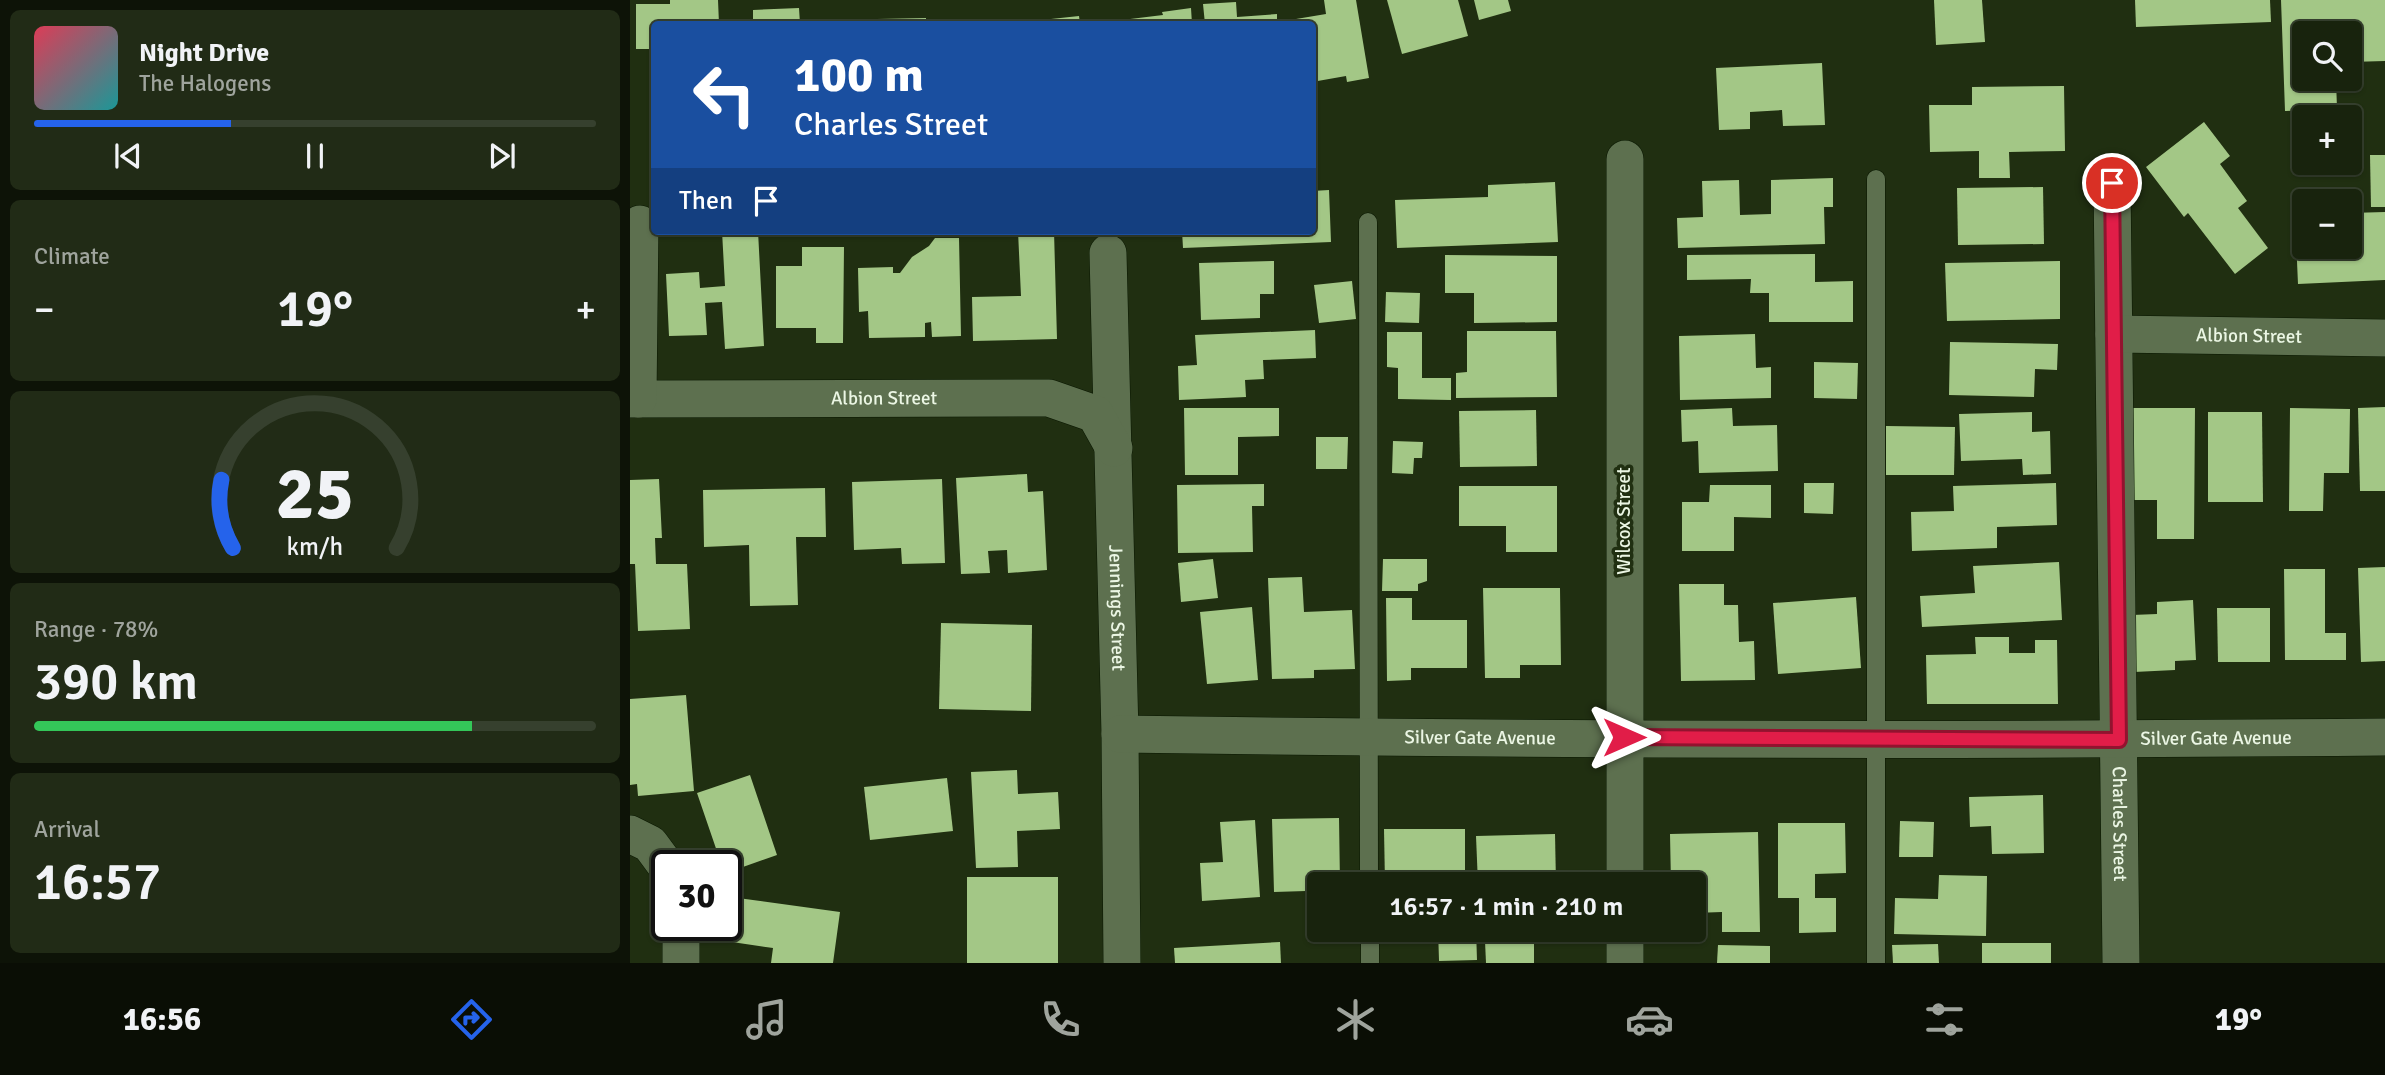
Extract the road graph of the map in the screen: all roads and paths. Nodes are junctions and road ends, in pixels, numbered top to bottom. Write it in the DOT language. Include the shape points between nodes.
graph roads {
  1 [pos="1625,159"];
  2 [pos="1876,179"];
  3 [pos="2112,183"];
  4 [pos="1368,222"];
  5 [pos="640,224"];
  6 [pos="1108,253"];
  7 [pos="2114,334"];
  8 [pos="2385,338"];
  9 [pos="634,399"];
  10 [pos="1114,448"];
  11 [pos="1121,734"];
  12 [pos="1369,737"];
  13 [pos="1624,737"];
  14 [pos="2385,737"];
  15 [pos="1875,738"];
  16 [pos="2119,740"];
  17 [pos="630,834"];
  18 [pos="654,850"];
  19 [pos="1369,872"];
  20 [pos="1625,872"];
  21 [pos="681,941"];
  22 [pos="1370,942"];
  23 [pos="1625,942"];
  24 [pos="681,963"];
  25 [pos="1122,963"];
  26 [pos="1370,963"];
  27 [pos="1625,963"];
  28 [pos="1876,963"];
  29 [pos="2121,963"];
  1 -- 13 [label="street, Wilcox Street"];
  2 -- 15 [label="lane"];
  3 -- 7 [label="street, Charles Street"];
  4 -- 12 [label="lane"];
  5 -- 9 [label="street"];
  6 -- 10 [label="street, Jennings Street"];
  7 -- 8 [label="street, Albion Street"];
  7 -- 16 [label="street, Charles Street"];
  9 -- 10 [label="street, Albion Street" via="1049,398 1095,414"];
  10 -- 11 [label="street, Jennings Street"];
  11 -- 12 [label="street, Silver Gate Avenue"];
  11 -- 25 [label="street, Jennings Street"];
  12 -- 13 [label="street, Silver Gate Avenue"];
  12 -- 19 [label="lane"];
  13 -- 15 [label="street, Silver Gate Avenue"];
  13 -- 20 [label="street, Wilcox Street"];
  14 -- 16 [label="street, Silver Gate Avenue"];
  15 -- 16 [label="street, Silver Gate Avenue"];
  15 -- 28 [label="lane"];
  16 -- 29 [label="street, Charles Street"];
  17 -- 18 [label="street"];
  21 -- 24 [label="street"];
  22 -- 26 [label="lane"];
  23 -- 27 [label="street"];
}
